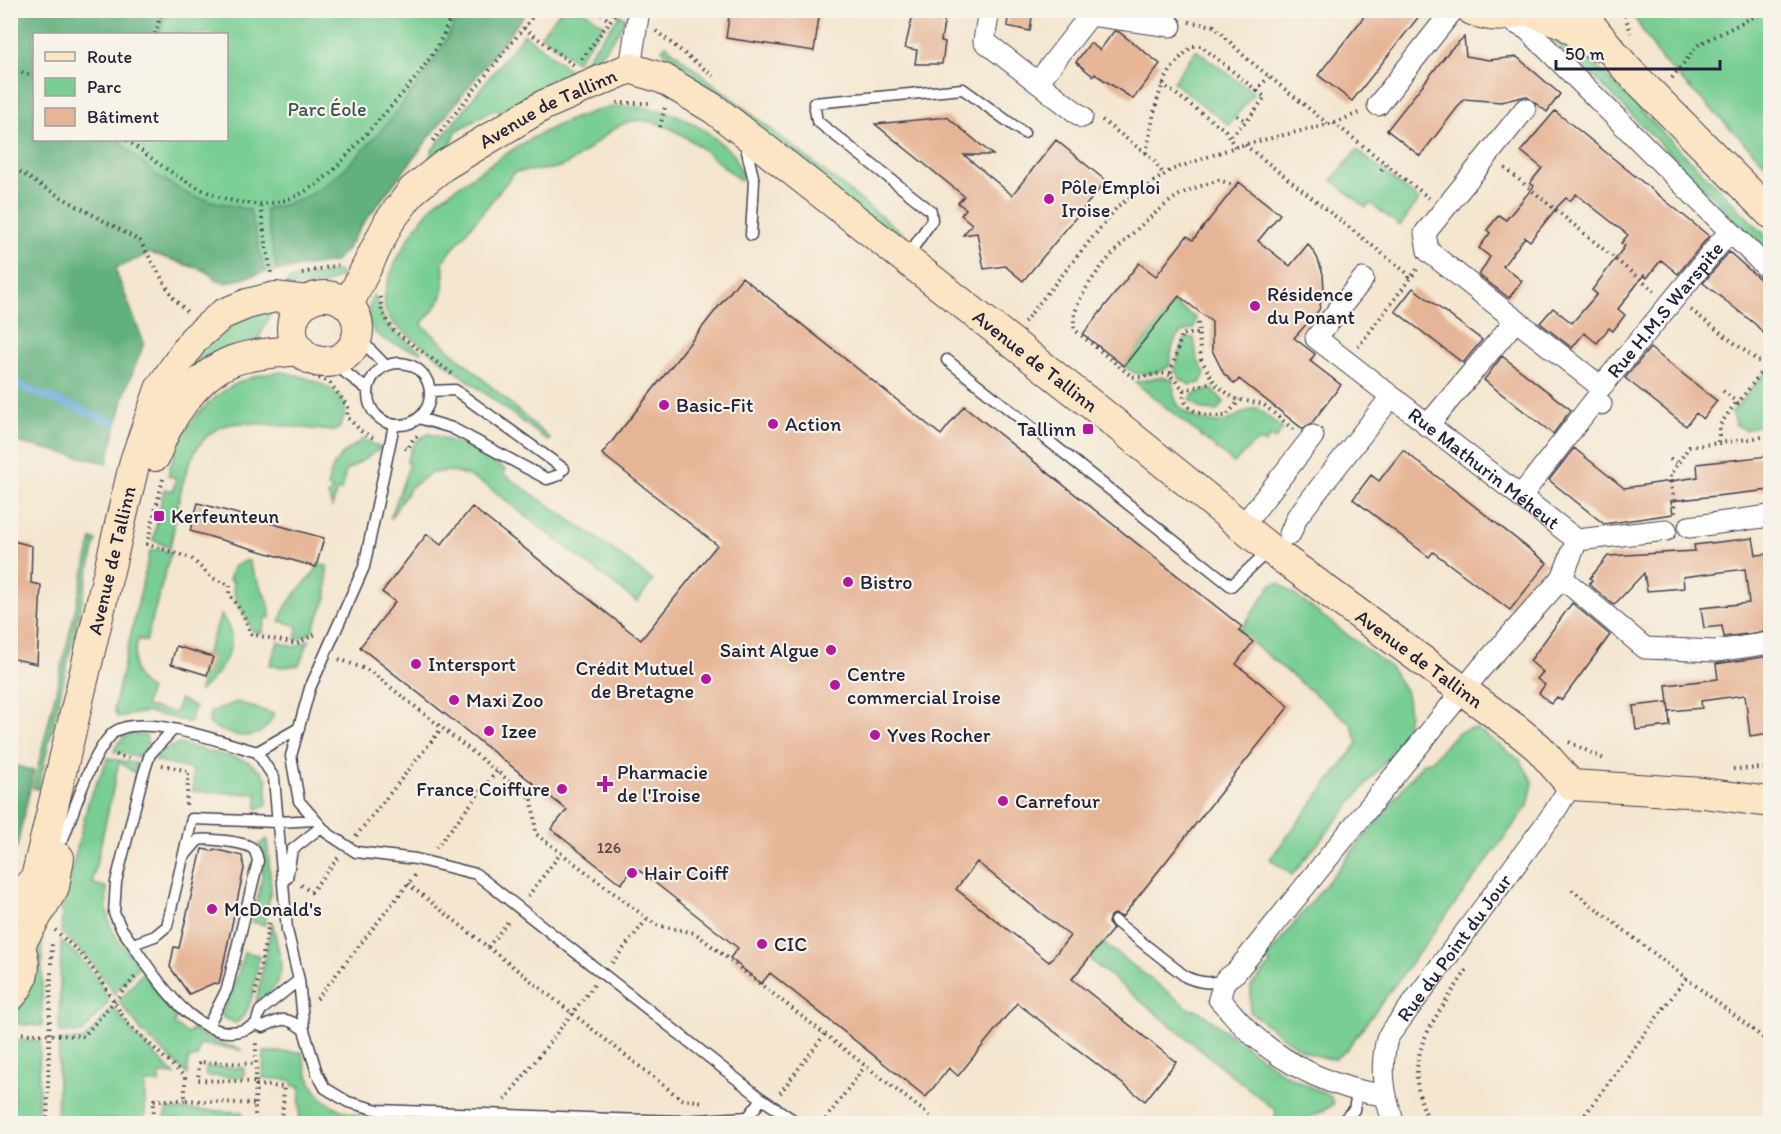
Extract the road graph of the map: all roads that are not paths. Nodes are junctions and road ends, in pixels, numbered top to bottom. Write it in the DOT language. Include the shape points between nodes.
graph roads {
  1 [pos="639,10"];
  2 [pos="989,10"];
  3 [pos="1453,10"];
  4 [pos="1472,10"];
  5 [pos="1578,10"];
  6 [pos="1517,12"];
  7 [pos="1178,24"];
  8 [pos="1630,55"];
  9 [pos="630,68"];
  10 [pos="1038,82"];
  11 [pos="1378,105"];
  12 [pos="1526,109"];
  13 [pos="1080,116"];
  14 [pos="742,131"];
  15 [pos="1023,133"];
  16 [pos="1770,213"];
  17 [pos="1730,231"];
  18 [pos="751,235"];
  19 [pos="905,260"];
  20 [pos="1770,271"];
  21 [pos="1363,279"];
  22 [pos="349,284"];
  23 [pos="308,301"];
  24 [pos="1516,320"];
  25 [pos="357,336"];
  26 [pos="947,360"];
  27 [pos="312,361"];
  28 [pos="385,365"];
  29 [pos="367,389"];
  30 [pos="430,391"];
  31 [pos="1391,397"];
  32 [pos="1602,404"];
  33 [pos="419,418"];
  34 [pos="394,425"];
  35 [pos="1427,426"];
  36 [pos="1310,439"];
  37 [pos="1520,497"];
  38 [pos="1770,516"];
  39 [pos="1242,527"];
  40 [pos="1689,527"];
  41 [pos="1666,530"];
  42 [pos="1577,540"];
  43 [pos="1280,542"];
  44 [pos="1562,578"];
  45 [pos="1770,643"];
  46 [pos="1461,692"];
  47 [pos="299,728"];
  48 [pos="173,730"];
  49 [pos="257,752"];
  50 [pos="1571,785"];
  51 [pos="1770,802"];
  52 [pos="279,822"];
  53 [pos="318,823"];
  54 [pos="63,839"];
  55 [pos="183,860"];
  56 [pos="283,895"];
  57 [pos="10,905"];
  58 [pos="1115,921"];
  59 [pos="15,939"];
  60 [pos="134,944"];
  61 [pos="298,980"];
  62 [pos="1225,980"];
  63 [pos="10,997"];
  64 [pos="256,1023"];
  65 [pos="208,1026"];
  66 [pos="304,1030"];
  67 [pos="1357,1092"];
  68 [pos="1384,1095"];
  69 [pos="766,1102"];
  70 [pos="799,1124"];
  71 [pos="1339,1124"];
  72 [pos="1394,1124"];
  1 -- 9 [label="street"];
  2 -- 10 [label="street" via="984,41"];
  3 -- 11 [label="street"];
  4 -- 6 [label="street" via="1486,15"];
  5 -- 8 [label="street"];
  6 -- 8 [label="street" via="1565,24"];
  6 -- 17 [label="street" via="1527,29"];
  7 -- 10 [label="street" via="1090,15"];
  8 -- 16 [label="street"];
  9 -- 14 [label="street, Avenue de Tallinn" via="684,89"];
  9 -- 22 [label="street, Avenue de Tallinn" via="580,77 544,105 443,166 413,190"];
  10 -- 13 [label="street"];
  12 -- 24 [label="street, Rue H.M.S Warspite" via="1425,233 1428,251"];
  14 -- 18 [label="lane" via="754,181"];
  14 -- 19 [label="street, Avenue de Tallinn"];
  15 -- 19 [label="lane" via="963,89 814,103 817,121 931,211 932,220"];
  17 -- 20 [label="street"];
  17 -- 24 [label="street, Rue H.M.S Warspite" via="1664,318 1601,387"];
  19 -- 39 [label="street, Avenue de Tallinn"];
  21 -- 31 [label="street, Rue Mathurin Méheut" via="1316,338"];
  22 -- 23 [label="street, Avenue de Tallinn" via="328,296"];
  22 -- 25 [label="street"];
  23 -- 27 [label="street" via="299,308 292,329"];
  23 -- 57 [label="street, Avenue de Tallinn" via="275,297 223,314 194,339 160,389 126,497 36,879"];
  24 -- 35 [label="street"];
  25 -- 27 [label="street" via="347,353"];
  25 -- 28 [label="lane"];
  26 -- 43 [label="lane" via="1231,586"];
  27 -- 29 [label="lane"];
  27 -- 54 [label="street, Avenue de Tallinn" via="231,362 200,383 163,430 145,487"];
  28 -- 29 [label="lane" via="376,371"];
  28 -- 30 [label="lane" via="414,366"];
  29 -- 34 [label="lane" via="370,408 376,416"];
  30 -- 33 [label="lane"];
  30 -- 33 [label="lane" via="455,390 561,472 547,479 452,428"];
  31 -- 35 [label="street, Rue Mathurin Méheut"];
  31 -- 43 [label="street, Rue Mathurin Méheut"];
  32 -- 37 [label="street" via="1595,400"];
  33 -- 34 [label="lane"];
  34 -- 47 [label="lane" via="364,567 310,688"];
  35 -- 37 [label="street, Rue Mathurin Méheut"];
  36 -- 39 [label="street"];
  37 -- 42 [label="street, Rue Mathurin Méheut"];
  38 -- 40 [label="street"];
  39 -- 43 [label="street, Avenue de Tallinn"];
  41 -- 42 [label="street, Rue Mathurin Méheut"];
  42 -- 44 [label="street, Rue Mathurin Méheut"];
  43 -- 46 [label="street, Avenue de Tallinn"];
  44 -- 45 [label="street" via="1645,648 1716,651"];
  44 -- 46 [label="street, Rue Mathurin Méheut"];
  46 -- 50 [label="street, Avenue de Tallinn" via="1539,748"];
  46 -- 62 [label="street, Rue Mathurin Méheut" via="1236,972"];
  47 -- 49 [label="lane"];
  47 -- 53 [label="lane" via="291,756 299,801"];
  48 -- 49 [label="lane"];
  48 -- 54 [label="lane" via="146,724 123,727 112,734 99,752"];
  48 -- 60 [label="lane" via="150,754 116,882 114,911"];
  49 -- 52 [label="lane" via="274,778"];
  50 -- 51 [label="street" via="1703,793"];
  50 -- 68 [label="street, Rue du Point du Jour" via="1395,1024 1381,1064"];
  52 -- 53 [label="lane"];
  52 -- 55 [label="lane" via="192,819"];
  52 -- 56 [label="lane"];
  53 -- 56 [label="lane" via="292,850"];
  53 -- 69 [label="lane" via="356,852 476,874"];
  54 -- 59 [label="street, Avenue de Tallinn" via="54,887"];
  55 -- 60 [label="lane" via="167,926 155,936"];
  55 -- 65 [label="lane" via="194,843 204,838 247,846 258,861 227,989"];
  56 -- 61 [label="lane"];
  58 -- 62 [label="lane" via="1185,977 1205,983"];
  59 -- 63 [label="street" via="25,958 25,972"];
  60 -- 65 [label="lane" via="179,1008"];
  61 -- 64 [label="lane" via="260,1011"];
  61 -- 66 [label="lane"];
  62 -- 67 [label="street" via="1219,999 1254,1037 1304,1069"];
  64 -- 65 [label="lane" via="234,1034"];
  64 -- 66 [label="lane" via="263,1027 281,1019 292,1020"];
  66 -- 69 [label="lane" via="325,1088 348,1102 378,1110 719,1119 748,1117"];
  67 -- 68 [label="street"];
  67 -- 71 [label="lane" via="1354,1110"];
  68 -- 72 [label="street, Rue du Point du Jour"];
  69 -- 70 [label="lane"];
}
